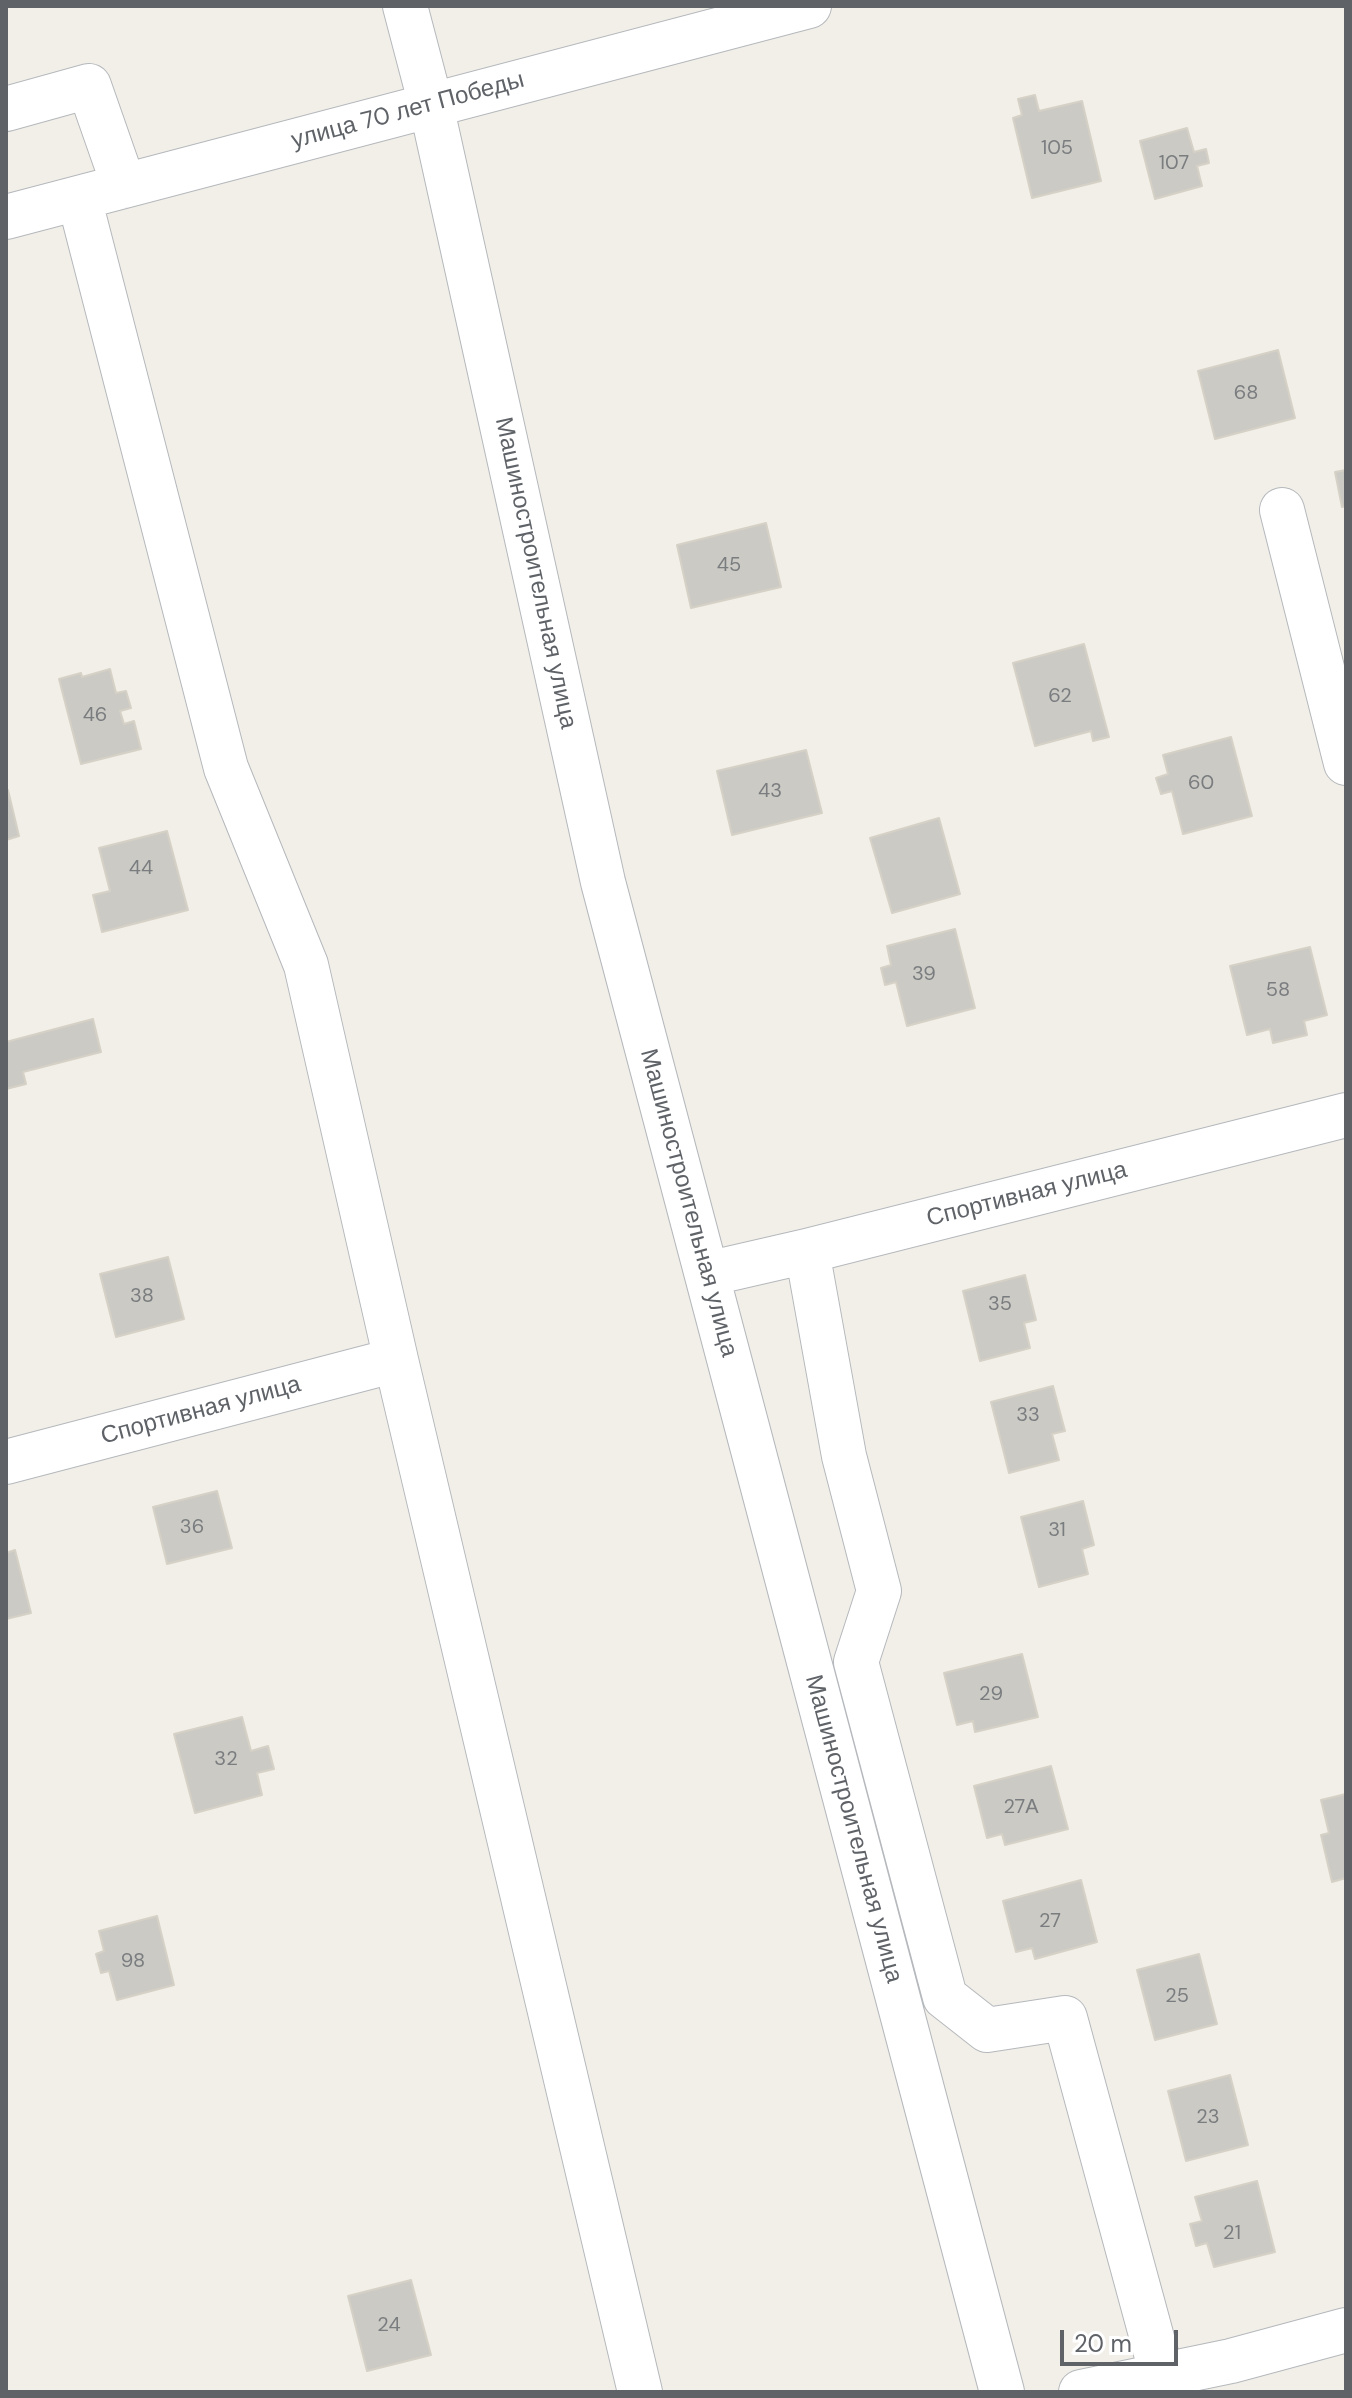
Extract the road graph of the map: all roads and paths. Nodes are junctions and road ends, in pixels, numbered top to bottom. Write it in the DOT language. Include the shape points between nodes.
graph roads {
  1 [pos="405,6"];
  2 [pos="809,6"];
  3 [pos="431,105"];
  4 [pos="6,109"];
  5 [pos="124,186"];
  6 [pos="79,198"];
  7 [pos="6,217"];
  8 [pos="1282,510"];
  9 [pos="1346,763"];
  10 [pos="1346,1115"];
  11 [pos="807,1251"];
  12 [pos="707,1274"];
  13 [pos="396,1360"];
  14 [pos="6,1462"];
  15 [pos="1346,2330"];
  16 [pos="1162,2375"];
  17 [pos="640,2392"];
  18 [pos="1002,2392"];
  19 [pos="1081,2392"];
  1 -- 3 [label="street, Машиностроительная улица"];
  2 -- 3 [label="street, улица 70 лет Победы"];
  3 -- 5 [label="street, улица 70 лет Победы"];
  3 -- 12 [label="street, Машиностроительная улица" via="603,882"];
  4 -- 5 [label="street" via="89,86"];
  5 -- 6 [label="street, улица 70 лет Победы"];
  6 -- 7 [label="street, улица 70 лет Победы"];
  6 -- 13 [label="street" via="226,768 306,965"];
  8 -- 9 [label="street"];
  10 -- 11 [label="street, Спортивная улица"];
  11 -- 12 [label="street, Спортивная улица"];
  11 -- 16 [label="street" via="844,1456 879,1591 856,1662 945,1997 987,2030 1065,2018"];
  12 -- 18 [label="street, Машиностроительная улица"];
  13 -- 14 [label="street, Спортивная улица"];
  13 -- 17 [label="street"];
  15 -- 16 [label="street"];
  16 -- 19 [label="street"];
}
